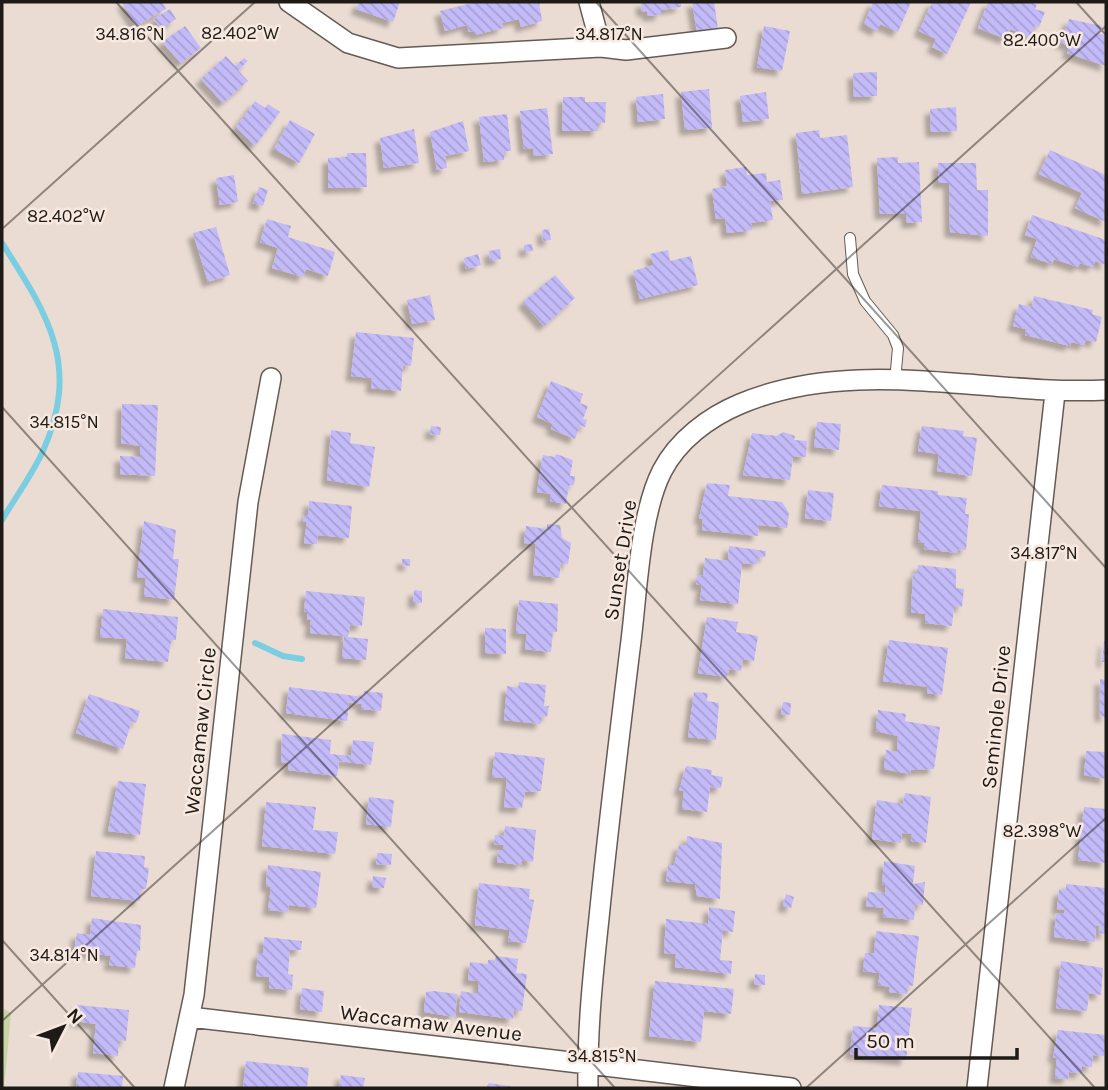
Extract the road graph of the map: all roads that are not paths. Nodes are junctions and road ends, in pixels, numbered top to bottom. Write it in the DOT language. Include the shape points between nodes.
graph roads {
  1 [pos="289,2"];
  2 [pos="589,2"];
  3 [pos="726,38"];
  4 [pos="601,47"];
  5 [pos="849,238"];
  6 [pos="271,378"];
  7 [pos="895,381"];
  8 [pos="1106,390"];
  9 [pos="1055,393"];
  10 [pos="190,1017"];
  11 [pos="587,1064"];
  12 [pos="174,1088"];
  13 [pos="588,1088"];
  14 [pos="791,1088"];
  15 [pos="977,1088"];
  1 -- 4 [label="street" via="348,43 398,58"];
  2 -- 4 [label="street"];
  3 -- 4 [label="street" via="626,50"];
  5 -- 7 [label="lane" via="853,274 865,301 898,348"];
  6 -- 10 [label="street, Waccamaw Circle" via="248,502"];
  7 -- 9 [label="street, Sunset Drive"];
  7 -- 11 [label="street, Sunset Drive" via="852,380 793,388 743,402 694,431 662,471 646,524 610,812"];
  8 -- 9 [label="street, Sunset Drive"];
  9 -- 15 [label="street, Seminole Drive"];
  10 -- 11 [label="street, Waccamaw Avenue"];
  10 -- 12 [label="street, Waccamaw Circle"];
  11 -- 13 [label="street, Sunset Drive"];
  11 -- 14 [label="street, Waccamaw Avenue"];
}
